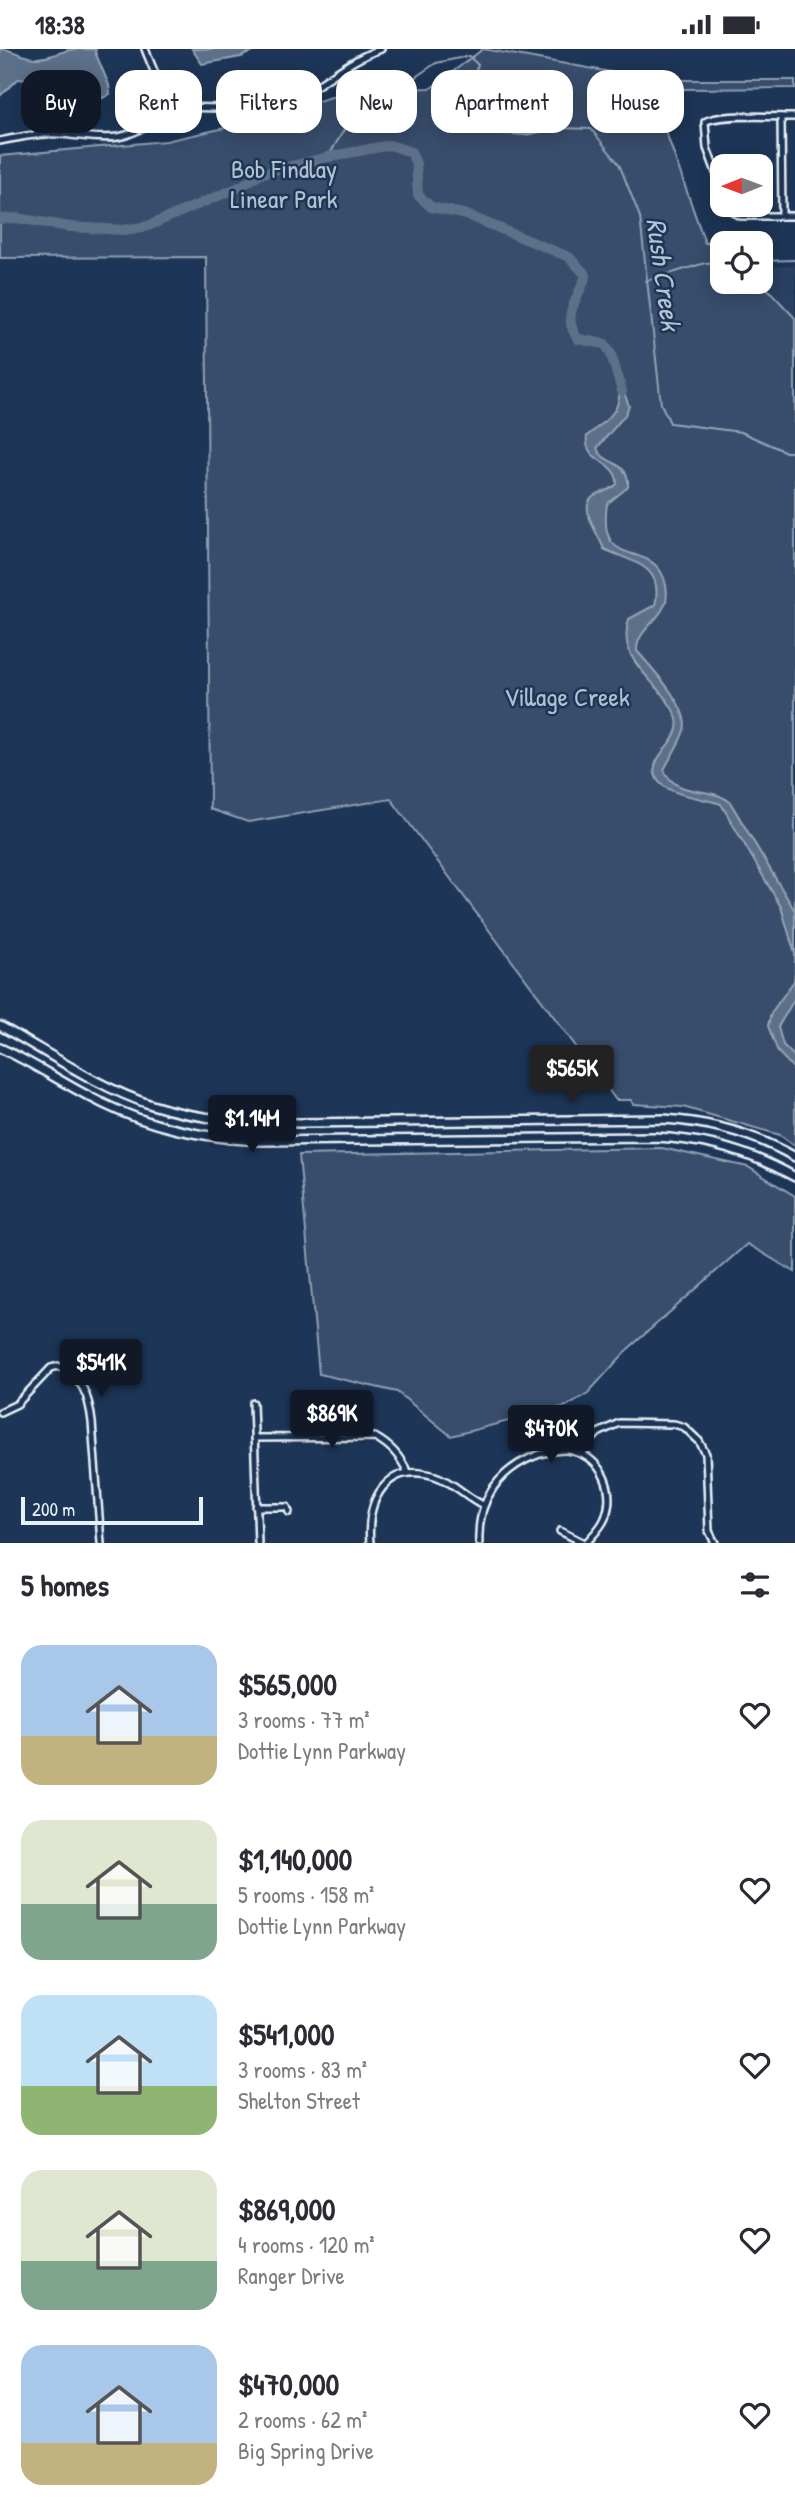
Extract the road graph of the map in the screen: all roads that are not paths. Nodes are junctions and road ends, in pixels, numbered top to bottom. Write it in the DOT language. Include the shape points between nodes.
graph roads {
  1 [pos="145,49"];
  2 [pos="381,49"];
  3 [pos="154,70"];
  4 [pos="202,109"];
  5 [pos="781,117"];
  6 [pos="795,117"];
  7 [pos="128,133"];
  8 [pos="0,141"];
  9 [pos="710,154"];
  10 [pos="774,216"];
  11 [pos="782,216"];
  12 [pos="795,216"];
  13 [pos="0,1026"];
  14 [pos="0,1048"];
  15 [pos="664,1119"];
  16 [pos="280,1122"];
  17 [pos="664,1137"];
  18 [pos="281,1141"];
  19 [pos="795,1157"];
  20 [pos="795,1177"];
  21 [pos="253,1403"];
  22 [pos="0,1412"];
  23 [pos="254,1437"];
  24 [pos="583,1454"];
  25 [pos="408,1473"];
  26 [pos="483,1504"];
  27 [pos="256,1507"];
  28 [pos="289,1512"];
  29 [pos="560,1531"];
  30 [pos="101,1543"];
  31 [pos="258,1543"];
  32 [pos="370,1543"];
  33 [pos="479,1543"];
  34 [pos="585,1543"];
  35 [pos="715,1543"];
  1 -- 3 [label="street"];
  2 -- 4 [label="street" via="354,60 300,98 246,111"];
  5 -- 6 [label="street"];
  5 -- 9 [label="street" via="708,119 704,136"];
  5 -- 11 [label="street"];
  7 -- 8 [label="street" via="120,137 32,135"];
  10 -- 11 [label="street"];
  11 -- 12 [label="street"];
  13 -- 16 [label="main road" via="109,1087 153,1105 224,1121"];
  14 -- 18 [label="main road" via="130,1116 205,1137"];
  15 -- 16 [label="main road"];
  15 -- 17 [label="main road"];
  15 -- 19 [label="main road" via="732,1131"];
  16 -- 18 [label="main road"];
  17 -- 18 [label="main road"];
  17 -- 20 [label="main road" via="713,1143"];
  21 -- 23 [label="street"];
  22 -- 30 [label="street" via="17,1403 51,1368 58,1366 80,1380 92,1422"];
  23 -- 25 [label="street" via="375,1437 388,1444"];
  23 -- 27 [label="street"];
  24 -- 26 [label="street" via="569,1450 528,1458 502,1476"];
  24 -- 34 [label="street" via="606,1478 610,1500 599,1529"];
  24 -- 35 [label="street" via="598,1433 619,1423 684,1427 706,1454 709,1531"];
  25 -- 26 [label="street" via="439,1477"];
  25 -- 32 [label="street" via="390,1480 375,1497"];
  26 -- 33 [label="street"];
  27 -- 28 [label="street" via="287,1507"];
  27 -- 31 [label="street"];
  29 -- 34 [label="street"];
}
